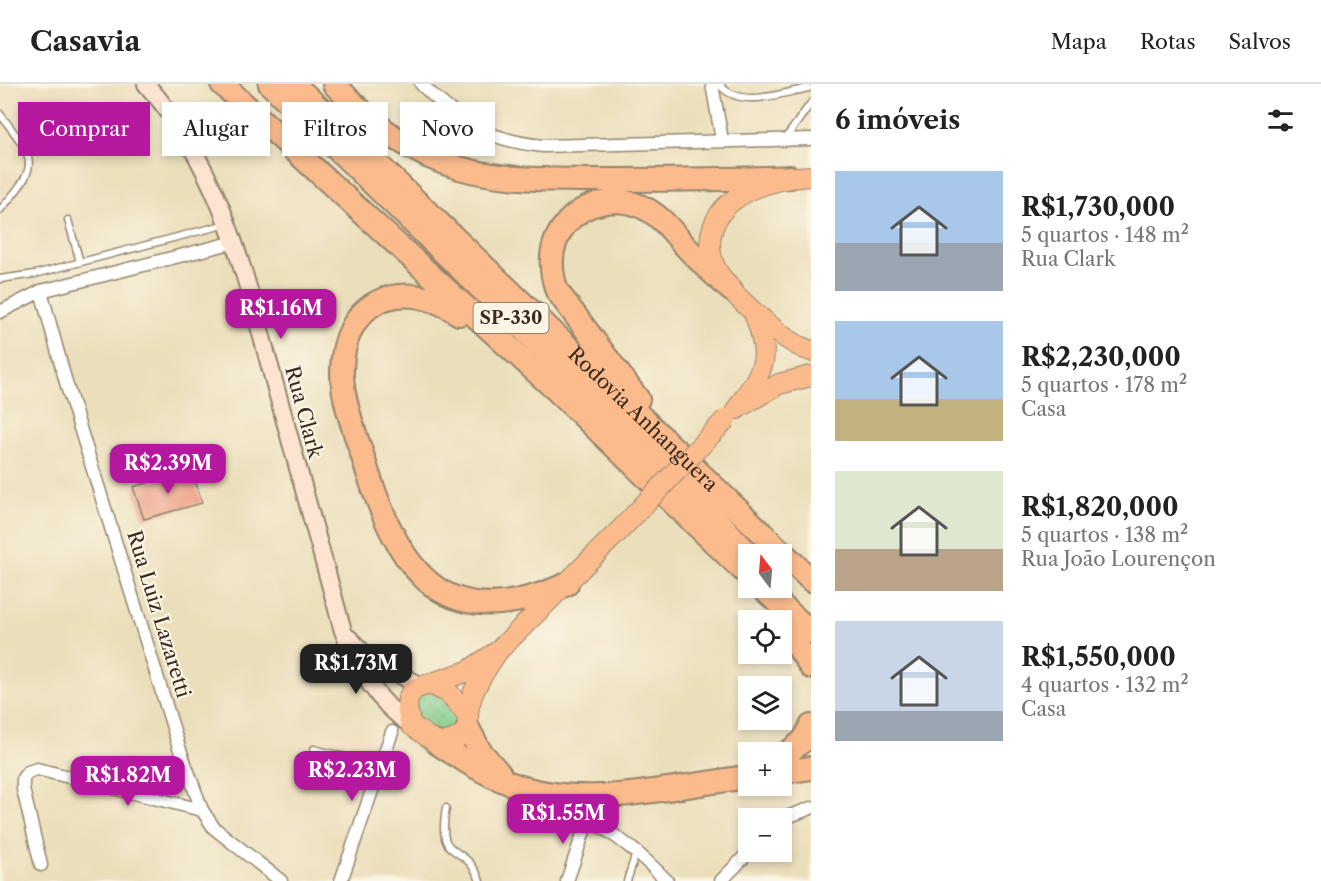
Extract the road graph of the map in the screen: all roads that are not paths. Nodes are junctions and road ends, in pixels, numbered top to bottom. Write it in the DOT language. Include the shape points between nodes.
graph roads {
  1 [pos="146,84"];
  2 [pos="222,84"];
  3 [pos="270,84"];
  4 [pos="294,84"];
  5 [pos="334,84"];
  6 [pos="421,84"];
  7 [pos="712,84"];
  8 [pos="719,84"];
  9 [pos="808,86"];
  10 [pos="811,96"];
  11 [pos="811,103"];
  12 [pos="0,114"];
  13 [pos="722,140"];
  14 [pos="811,140"];
  15 [pos="784,141"];
  16 [pos="801,176"];
  17 [pos="0,210"];
  18 [pos="68,220"];
  19 [pos="228,224"];
  20 [pos="235,242"];
  21 [pos="80,262"];
  22 [pos="1,278"];
  23 [pos="731,290"];
  24 [pos="41,291"];
  25 [pos="0,312"];
  26 [pos="754,313"];
  27 [pos="510,350"];
  28 [pos="811,351"];
  29 [pos="811,376"];
  30 [pos="732,414"];
  31 [pos="706,480"];
  32 [pos="714,541"];
  33 [pos="739,544"];
  34 [pos="738,565"];
  35 [pos="738,571"];
  36 [pos="811,580"];
  37 [pos="567,584"];
  38 [pos="761,598"];
  39 [pos="773,598"];
  40 [pos="786,598"];
  41 [pos="771,610"];
  42 [pos="811,627"];
  43 [pos="343,631"];
  44 [pos="811,632"];
  45 [pos="792,638"];
  46 [pos="498,651"];
  47 [pos="811,667"];
  48 [pos="425,685"];
  49 [pos="467,721"];
  50 [pos="411,725"];
  51 [pos="811,726"];
  52 [pos="392,732"];
  53 [pos="437,743"];
  54 [pos="314,749"];
  55 [pos="792,749"];
  56 [pos="380,766"];
  57 [pos="811,768"];
  58 [pos="738,771"];
  59 [pos="792,771"];
  60 [pos="738,778"];
  61 [pos="510,783"];
  62 [pos="691,783"];
  63 [pos="534,790"];
  64 [pos="446,808"];
  65 [pos="811,808"];
  66 [pos="201,810"];
  67 [pos="792,815"];
  68 [pos="588,819"];
  69 [pos="637,850"];
  70 [pos="739,862"];
  71 [pos="41,865"];
  72 [pos="281,881"];
  73 [pos="341,881"];
  74 [pos="480,881"];
  75 [pos="567,881"];
  76 [pos="627,881"];
  77 [pos="667,881"];
  78 [pos="721,881"];
  1 -- 19 [label="street, Rua Clark" via="167,108 203,164"];
  2 -- 27 [label="highway"];
  3 -- 33 [label="highway, Rodovia Anhanguera / SP-330" via="697,498"];
  4 -- 31 [label="highway, Rodovia Anhanguera / SP-330"];
  5 -- 16 [label="highway" via="356,107 412,150 485,176 515,180 729,181"];
  6 -- 13 [label="street" via="469,126 513,143 543,147"];
  7 -- 13 [label="street"];
  8 -- 9 [label="lane" via="730,95 746,99"];
  9 -- 10 [label="lane"];
  11 -- 15 [label="lane"];
  12 -- 17 [label="lane" via="26,148 29,166 20,187"];
  13 -- 15 [label="street"];
  14 -- 15 [label="street"];
  16 -- 23 [label="main road" via="749,190 717,217 710,242 712,257 716,270"];
  18 -- 21 [label="lane"];
  19 -- 20 [label="street, Rua Clark"];
  19 -- 21 [label="lane"];
  20 -- 24 [label="street"];
  20 -- 43 [label="street, Rua Clark"];
  21 -- 22 [label="lane"];
  23 -- 26 [label="main road"];
  23 -- 31 [label="highway" via="657,216 633,203 602,202 577,213 559,233 552,255 553,279 569,309"];
  24 -- 25 [label="street"];
  24 -- 66 [label="street, Rua Luiz Lazaretti" via="67,386"];
  26 -- 28 [label="main road" via="779,334"];
  26 -- 30 [label="main road" via="765,343 765,358 761,371"];
  27 -- 32 [label="highway"];
  27 -- 37 [label="highway" via="434,300 405,294 384,298 359,316 345,346 342,374 349,411 382,516 403,555 420,576 450,596 484,604 525,601"];
  29 -- 30 [label="main road" via="779,384"];
  30 -- 37 [label="main road, bridge"];
  31 -- 36 [label="highway, Rodovia Anhanguera / SP-330"];
  32 -- 34 [label="highway"];
  32 -- 35 [label="highway"];
  37 -- 46 [label="main road"];
  38 -- 41 [label="highway"];
  39 -- 44 [label="highway"];
  40 -- 42 [label="highway"];
  43 -- 48 [label="street, Rua Clark" via="372,662"];
  43 -- 50 [label="street, Rua Clark" via="362,674 397,716"];
  45 -- 47 [label="highway"];
  46 -- 48 [label="main road" via="468,671"];
  46 -- 49 [label="main road" via="479,680"];
  48 -- 49 [label="main road" via="449,693"];
  48 -- 50 [label="main road" via="408,698"];
  49 -- 53 [label="main road" via="454,741"];
  49 -- 61 [label="highway" via="485,758"];
  50 -- 53 [label="main road"];
  51 -- 55 [label="highway" via="803,741"];
  52 -- 56 [label="street"];
  53 -- 61 [label="highway"];
  54 -- 56 [label="lane"];
  56 -- 73 [label="street"];
  57 -- 59 [label="highway"];
  58 -- 62 [label="highway"];
  60 -- 62 [label="highway"];
  61 -- 63 [label="highway"];
  62 -- 63 [label="highway" via="604,796"];
  63 -- 68 [label="street" via="542,802"];
  64 -- 74 [label="lane" via="443,839 474,866"];
  65 -- 67 [label="street"];
  66 -- 71 [label="street" via="52,772 28,772 23,778 23,789"];
  66 -- 72 [label="street, Rua Luiz Lazaretti" via="214,828"];
  68 -- 69 [label="street"];
  68 -- 75 [label="street"];
  69 -- 76 [label="lane"];
  69 -- 77 [label="street"];
  70 -- 78 [label="street"];
}
